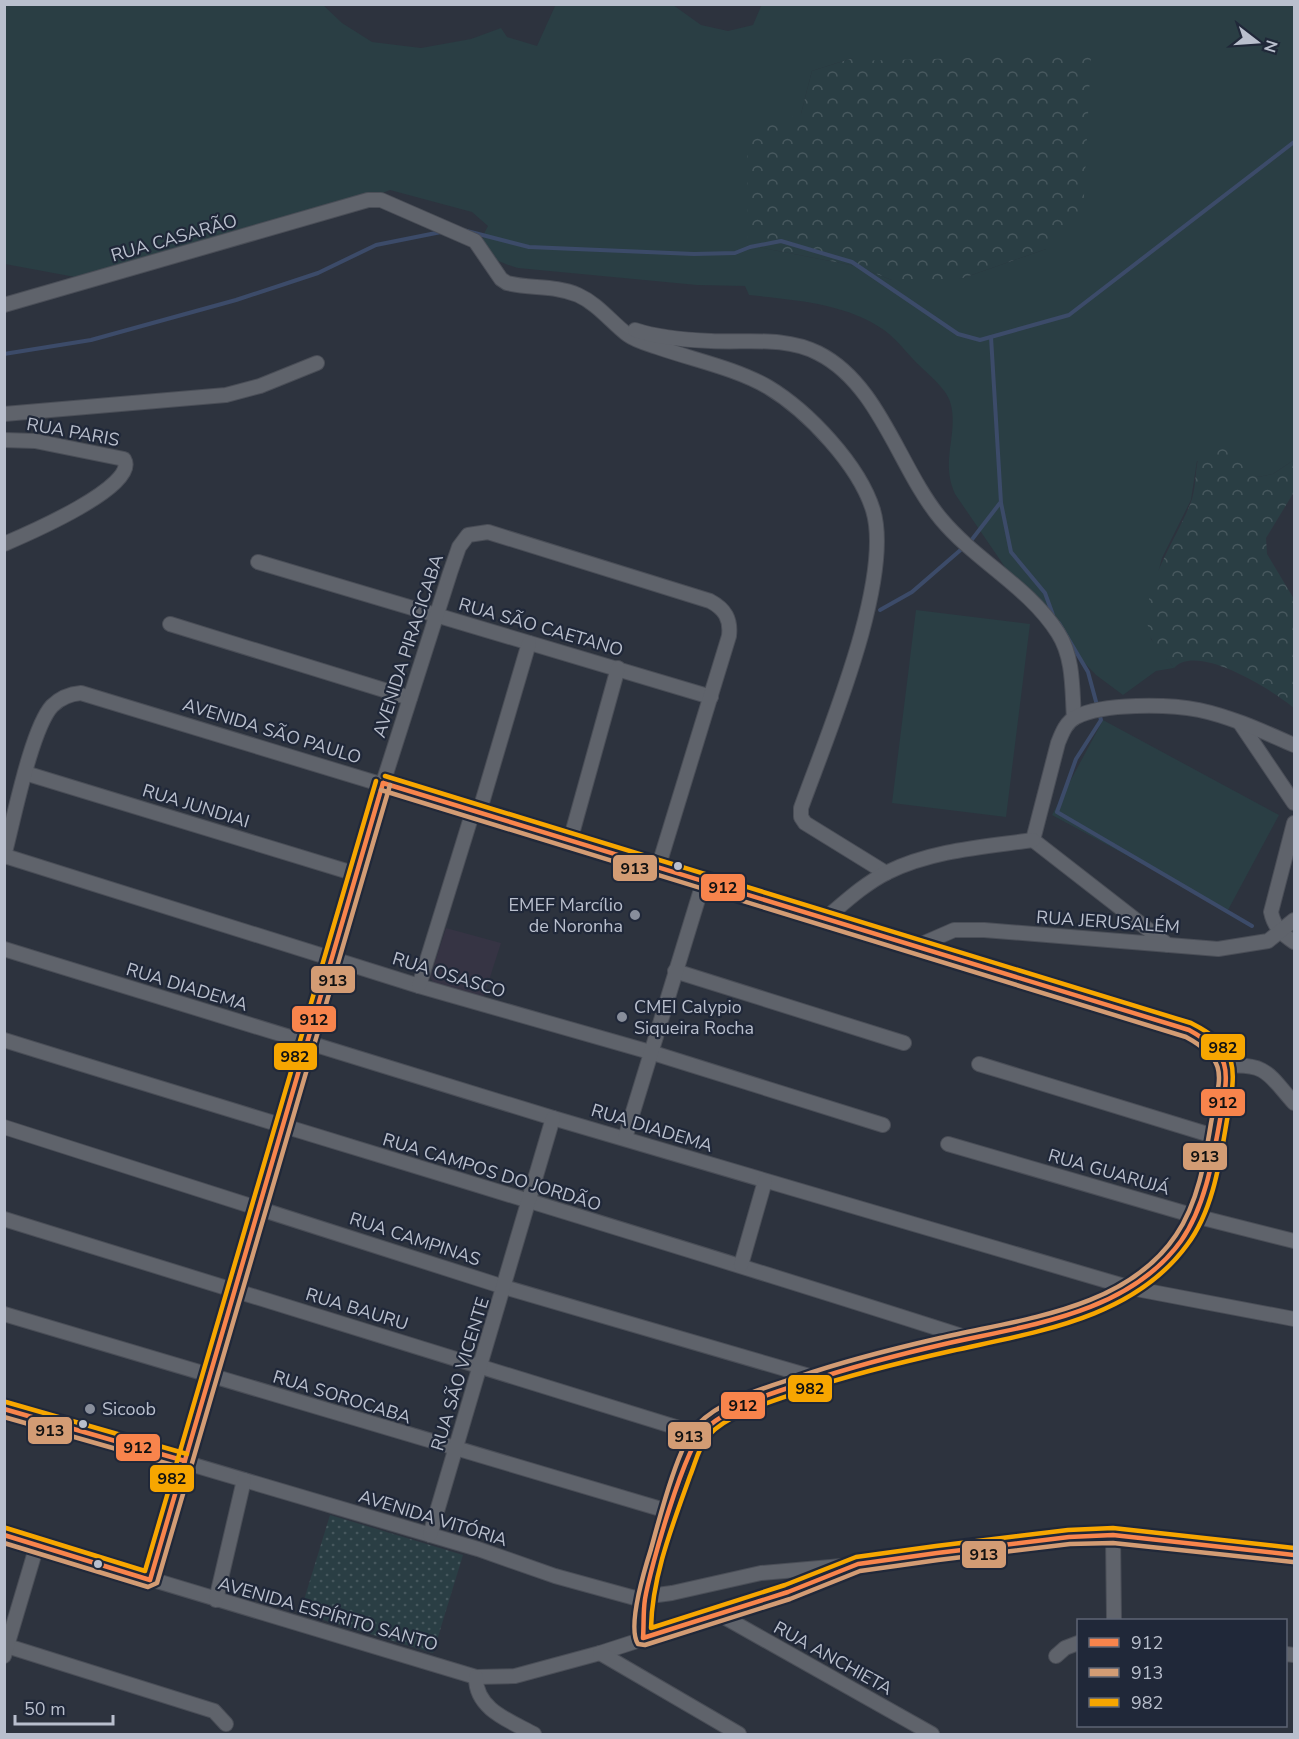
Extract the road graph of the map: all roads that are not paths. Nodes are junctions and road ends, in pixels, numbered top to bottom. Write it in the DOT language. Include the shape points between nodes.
graph roads {
  1 [pos="4,305"];
  2 [pos="618,325"];
  3 [pos="317,363"];
  4 [pos="4,414"];
  5 [pos="4,440"];
  6 [pos="4,544"];
  7 [pos="258,562"];
  8 [pos="436,616"];
  9 [pos="170,624"];
  10 [pos="529,643"];
  11 [pos="618,668"];
  12 [pos="711,697"];
  13 [pos="410,698"];
  14 [pos="1074,717"];
  15 [pos="1240,723"];
  16 [pos="1294,744"];
  17 [pos="26,773"];
  18 [pos="383,783"];
  19 [pos="1294,803"];
  20 [pos="476,812"];
  21 [pos="1294,823"];
  22 [pos="1033,840"];
  23 [pos="570,841"];
  24 [pos="5,856"];
  25 [pos="658,868"];
  26 [pos="886,873"];
  27 [pos="356,874"];
  28 [pos="703,883"];
  29 [pos="825,919"];
  30 [pos="1294,920"];
  31 [pos="1281,933"];
  32 [pos="1294,942"];
  33 [pos="1168,945"];
  34 [pos="915,947"];
  35 [pos="4,949"];
  36 [pos="332,957"];
  37 [pos="675,971"];
  38 [pos="419,986"];
  39 [pos="4,1040"];
  40 [pos="307,1042"];
  41 [pos="904,1043"];
  42 [pos="650,1052"];
  43 [pos="979,1064"];
  44 [pos="1227,1066"];
  45 [pos="1294,1103"];
  46 [pos="553,1118"];
  47 [pos="883,1125"];
  48 [pos="283,1126"];
  49 [pos="4,1127"];
  50 [pos="1217,1137"];
  51 [pos="625,1138"];
  52 [pos="948,1144"];
  53 [pos="765,1181"];
  54 [pos="529,1203"];
  55 [pos="259,1206"];
  56 [pos="1195,1216"];
  57 [pos="4,1219"];
  58 [pos="1294,1241"];
  59 [pos="741,1265"];
  60 [pos="504,1287"];
  61 [pos="1131,1288"];
  62 [pos="234,1290"];
  63 [pos="4,1314"];
  64 [pos="1294,1319"];
  65 [pos="969,1339"];
  66 [pos="480,1366"];
  67 [pos="209,1376"];
  68 [pos="816,1378"];
  69 [pos="4,1409"];
  70 [pos="698,1434"];
  71 [pos="455,1450"];
  72 [pos="185,1461"];
  73 [pos="244,1480"];
  74 [pos="671,1512"];
  75 [pos="4,1535"];
  76 [pos="430,1535"];
  77 [pos="1113,1535"];
  78 [pos="37,1545"];
  79 [pos="1294,1555"];
  80 [pos="858,1564"];
  81 [pos="781,1571"];
  82 [pos="150,1580"];
  83 [pos="788,1592"];
  84 [pos="645,1598"];
  85 [pos="216,1600"];
  86 [pos="717,1613"];
  87 [pos="1114,1619"];
  88 [pos="643,1638"];
  89 [pos="1077,1644"];
  90 [pos="6,1649"];
  91 [pos="600,1653"];
  92 [pos="1056,1656"];
  93 [pos="476,1677"];
  94 [pos="226,1724"];
  95 [pos="534,1734"];
  96 [pos="739,1734"];
  97 [pos="932,1734"];
  1 -- 2 [label="street, RUA CASARÃO" via="375,199 475,241 507,283 568,291 581,296"];
  2 -- 14 [label="street" via="651,335 711,342 788,343 833,361 856,384 891,433 914,481 942,521 1017,586 1060,635 1071,666"];
  2 -- 26 [label="street, RUA CASARÃO" via="633,338 768,387 806,414 834,445 862,487 873,511 876,539 871,592 865,622 801,817"];
  3 -- 4 [label="street" via="260,386 226,394"];
  5 -- 6 [label="street, RUA PARIS" via="35,441 124,459 127,464 120,479 64,517"];
  7 -- 8 [label="street, RUA SÃO CAETANO"];
  8 -- 10 [label="street, RUA SÃO CAETANO"];
  8 -- 12 [label="street, AVENIDA PIRACICABA" via="459,547 468,535 488,532 720,606 730,626"];
  8 -- 13 [label="street, AVENIDA PIRACICABA"];
  9 -- 13 [label="street"];
  10 -- 11 [label="street, RUA SÃO CAETANO"];
  10 -- 20 [label="street"];
  11 -- 12 [label="street, RUA SÃO CAETANO"];
  11 -- 23 [label="street"];
  12 -- 25 [label="street, AVENIDA PIRACICABA"];
  13 -- 18 [label="street, AVENIDA PIRACICABA"];
  14 -- 15 [label="street" via="1109,708 1154,708 1198,710"];
  14 -- 22 [label="street" via="1058,743"];
  15 -- 16 [label="street"];
  15 -- 19 [label="street"];
  17 -- 18 [label="street, AVENIDA SÃO PAULO" via="45,716 61,699 81,693"];
  17 -- 24 [label="street, AVENIDA SÃO PAULO"];
  17 -- 27 [label="street, RUA JUNDIAI"];
  18 -- 20 [label="street, AVENIDA SÃO PAULO"];
  18 -- 27 [label="street, AVENIDA PIRACICABA"];
  20 -- 23 [label="street, AVENIDA SÃO PAULO"];
  20 -- 38 [label="street"];
  21 -- 31 [label="street" via="1272,903 1273,921"];
  22 -- 26 [label="street" via="955,850"];
  22 -- 33 [label="street"];
  23 -- 25 [label="street, AVENIDA SÃO PAULO"];
  24 -- 36 [label="street, RUA OSASCO"];
  25 -- 28 [label="street, AVENIDA SÃO PAULO"];
  26 -- 29 [label="street"];
  27 -- 36 [label="street, AVENIDA PIRACICABA"];
  28 -- 29 [label="street, AVENIDA SÃO PAULO"];
  28 -- 37 [label="street"];
  29 -- 34 [label="street, AVENIDA SÃO PAULO"];
  30 -- 31 [label="street, RUA JERUSALÉM"];
  31 -- 32 [label="street"];
  31 -- 33 [label="street, RUA JERUSALÉM" via="1250,945"];
  33 -- 34 [label="street, RUA JERUSALÉM" via="954,930"];
  34 -- 44 [label="street, AVENIDA SÃO PAULO" via="1188,1030 1211,1041 1221,1051"];
  35 -- 40 [label="street, RUA DIADEMA"];
  36 -- 38 [label="street, RUA OSASCO"];
  36 -- 40 [label="street, AVENIDA PIRACICABA"];
  37 -- 41 [label="street"];
  37 -- 42 [label="street"];
  38 -- 42 [label="street, RUA OSASCO"];
  39 -- 48 [label="street, RUA CAMPOS DO JORDÃO"];
  40 -- 46 [label="street, RUA DIADEMA"];
  40 -- 48 [label="street, AVENIDA PIRACICABA"];
  42 -- 47 [label="street, RUA OSASCO"];
  42 -- 51 [label="street"];
  43 -- 50 [label="street"];
  44 -- 45 [label="street" via="1257,1066"];
  44 -- 50 [label="street"];
  46 -- 51 [label="street, RUA DIADEMA"];
  46 -- 54 [label="street, RUA SÃO VICENTE"];
  48 -- 54 [label="street, RUA CAMPOS DO JORDÃO"];
  48 -- 55 [label="street, AVENIDA PIRACICABA"];
  49 -- 55 [label="street, RUA CAMPINAS"];
  50 -- 56 [label="street"];
  51 -- 53 [label="street, RUA DIADEMA"];
  52 -- 56 [label="street, RUA GUARUJÁ"];
  53 -- 59 [label="street"];
  53 -- 61 [label="street, RUA DIADEMA"];
  54 -- 59 [label="street, RUA CAMPOS DO JORDÃO"];
  54 -- 60 [label="street, RUA SÃO VICENTE"];
  55 -- 60 [label="street, RUA CAMPINAS"];
  55 -- 62 [label="street, AVENIDA PIRACICABA"];
  56 -- 58 [label="street, RUA GUARUJÁ"];
  56 -- 61 [label="street" via="1182,1240 1146,1280"];
  57 -- 62 [label="street, RUA BAURU"];
  59 -- 65 [label="street, RUA CAMPOS DO JORDÃO"];
  60 -- 66 [label="street, RUA SÃO VICENTE"];
  60 -- 68 [label="street, RUA CAMPINAS"];
  61 -- 64 [label="street, RUA DIADEMA"];
  61 -- 65 [label="street" via="1050,1322"];
  62 -- 66 [label="street, RUA BAURU"];
  62 -- 67 [label="street, AVENIDA PIRACICABA"];
  63 -- 67 [label="street, RUA SOROCABA"];
  65 -- 68 [label="street"];
  66 -- 70 [label="street, RUA BAURU"];
  66 -- 71 [label="street, RUA SÃO VICENTE"];
  67 -- 71 [label="street, RUA SOROCABA"];
  67 -- 72 [label="street, AVENIDA PIRACICABA"];
  68 -- 70 [label="street" via="735,1408"];
  69 -- 72 [label="street, AVENIDA VITÓRIA"];
  70 -- 74 [label="street"];
  71 -- 74 [label="street, RUA SOROCABA"];
  71 -- 76 [label="street, RUA SÃO VICENTE"];
  72 -- 73 [label="street, AVENIDA VITÓRIA"];
  72 -- 82 [label="street, AVENIDA PIRACICABA"];
  73 -- 76 [label="street, AVENIDA VITÓRIA"];
  73 -- 85 [label="street"];
  74 -- 84 [label="street"];
  75 -- 78 [label="street, AVENIDA ESPÍRITO SANTO"];
  76 -- 84 [label="street, AVENIDA VITÓRIA" via="555,1576"];
  77 -- 79 [label="street, AVENIDA ESPÍRITO SANTO"];
  77 -- 80 [label="street, AVENIDA ESPÍRITO SANTO"];
  77 -- 87 [label="street"];
  78 -- 82 [label="street, AVENIDA ESPÍRITO SANTO"];
  78 -- 90 [label="street"];
  80 -- 81 [label="street, AVENIDA VITÓRIA"];
  80 -- 83 [label="street, AVENIDA ESPÍRITO SANTO"];
  81 -- 83 [label="street" via="792,1583"];
  81 -- 84 [label="street, AVENIDA VITÓRIA"];
  82 -- 85 [label="street, AVENIDA ESPÍRITO SANTO"];
  83 -- 86 [label="street, AVENIDA ESPÍRITO SANTO"];
  84 -- 88 [label="street"];
  85 -- 93 [label="street, AVENIDA ESPÍRITO SANTO"];
  86 -- 88 [label="street, AVENIDA ESPÍRITO SANTO"];
  86 -- 97 [label="street, RUA ANCHIETA"];
  88 -- 91 [label="street, AVENIDA ESPÍRITO SANTO"];
  89 -- 92 [label="street"];
  90 -- 94 [label="street" via="214,1711"];
  91 -- 93 [label="street, AVENIDA ESPÍRITO SANTO" via="515,1676"];
  91 -- 96 [label="street"];
  93 -- 95 [label="street" via="482,1701 493,1712"];
}
